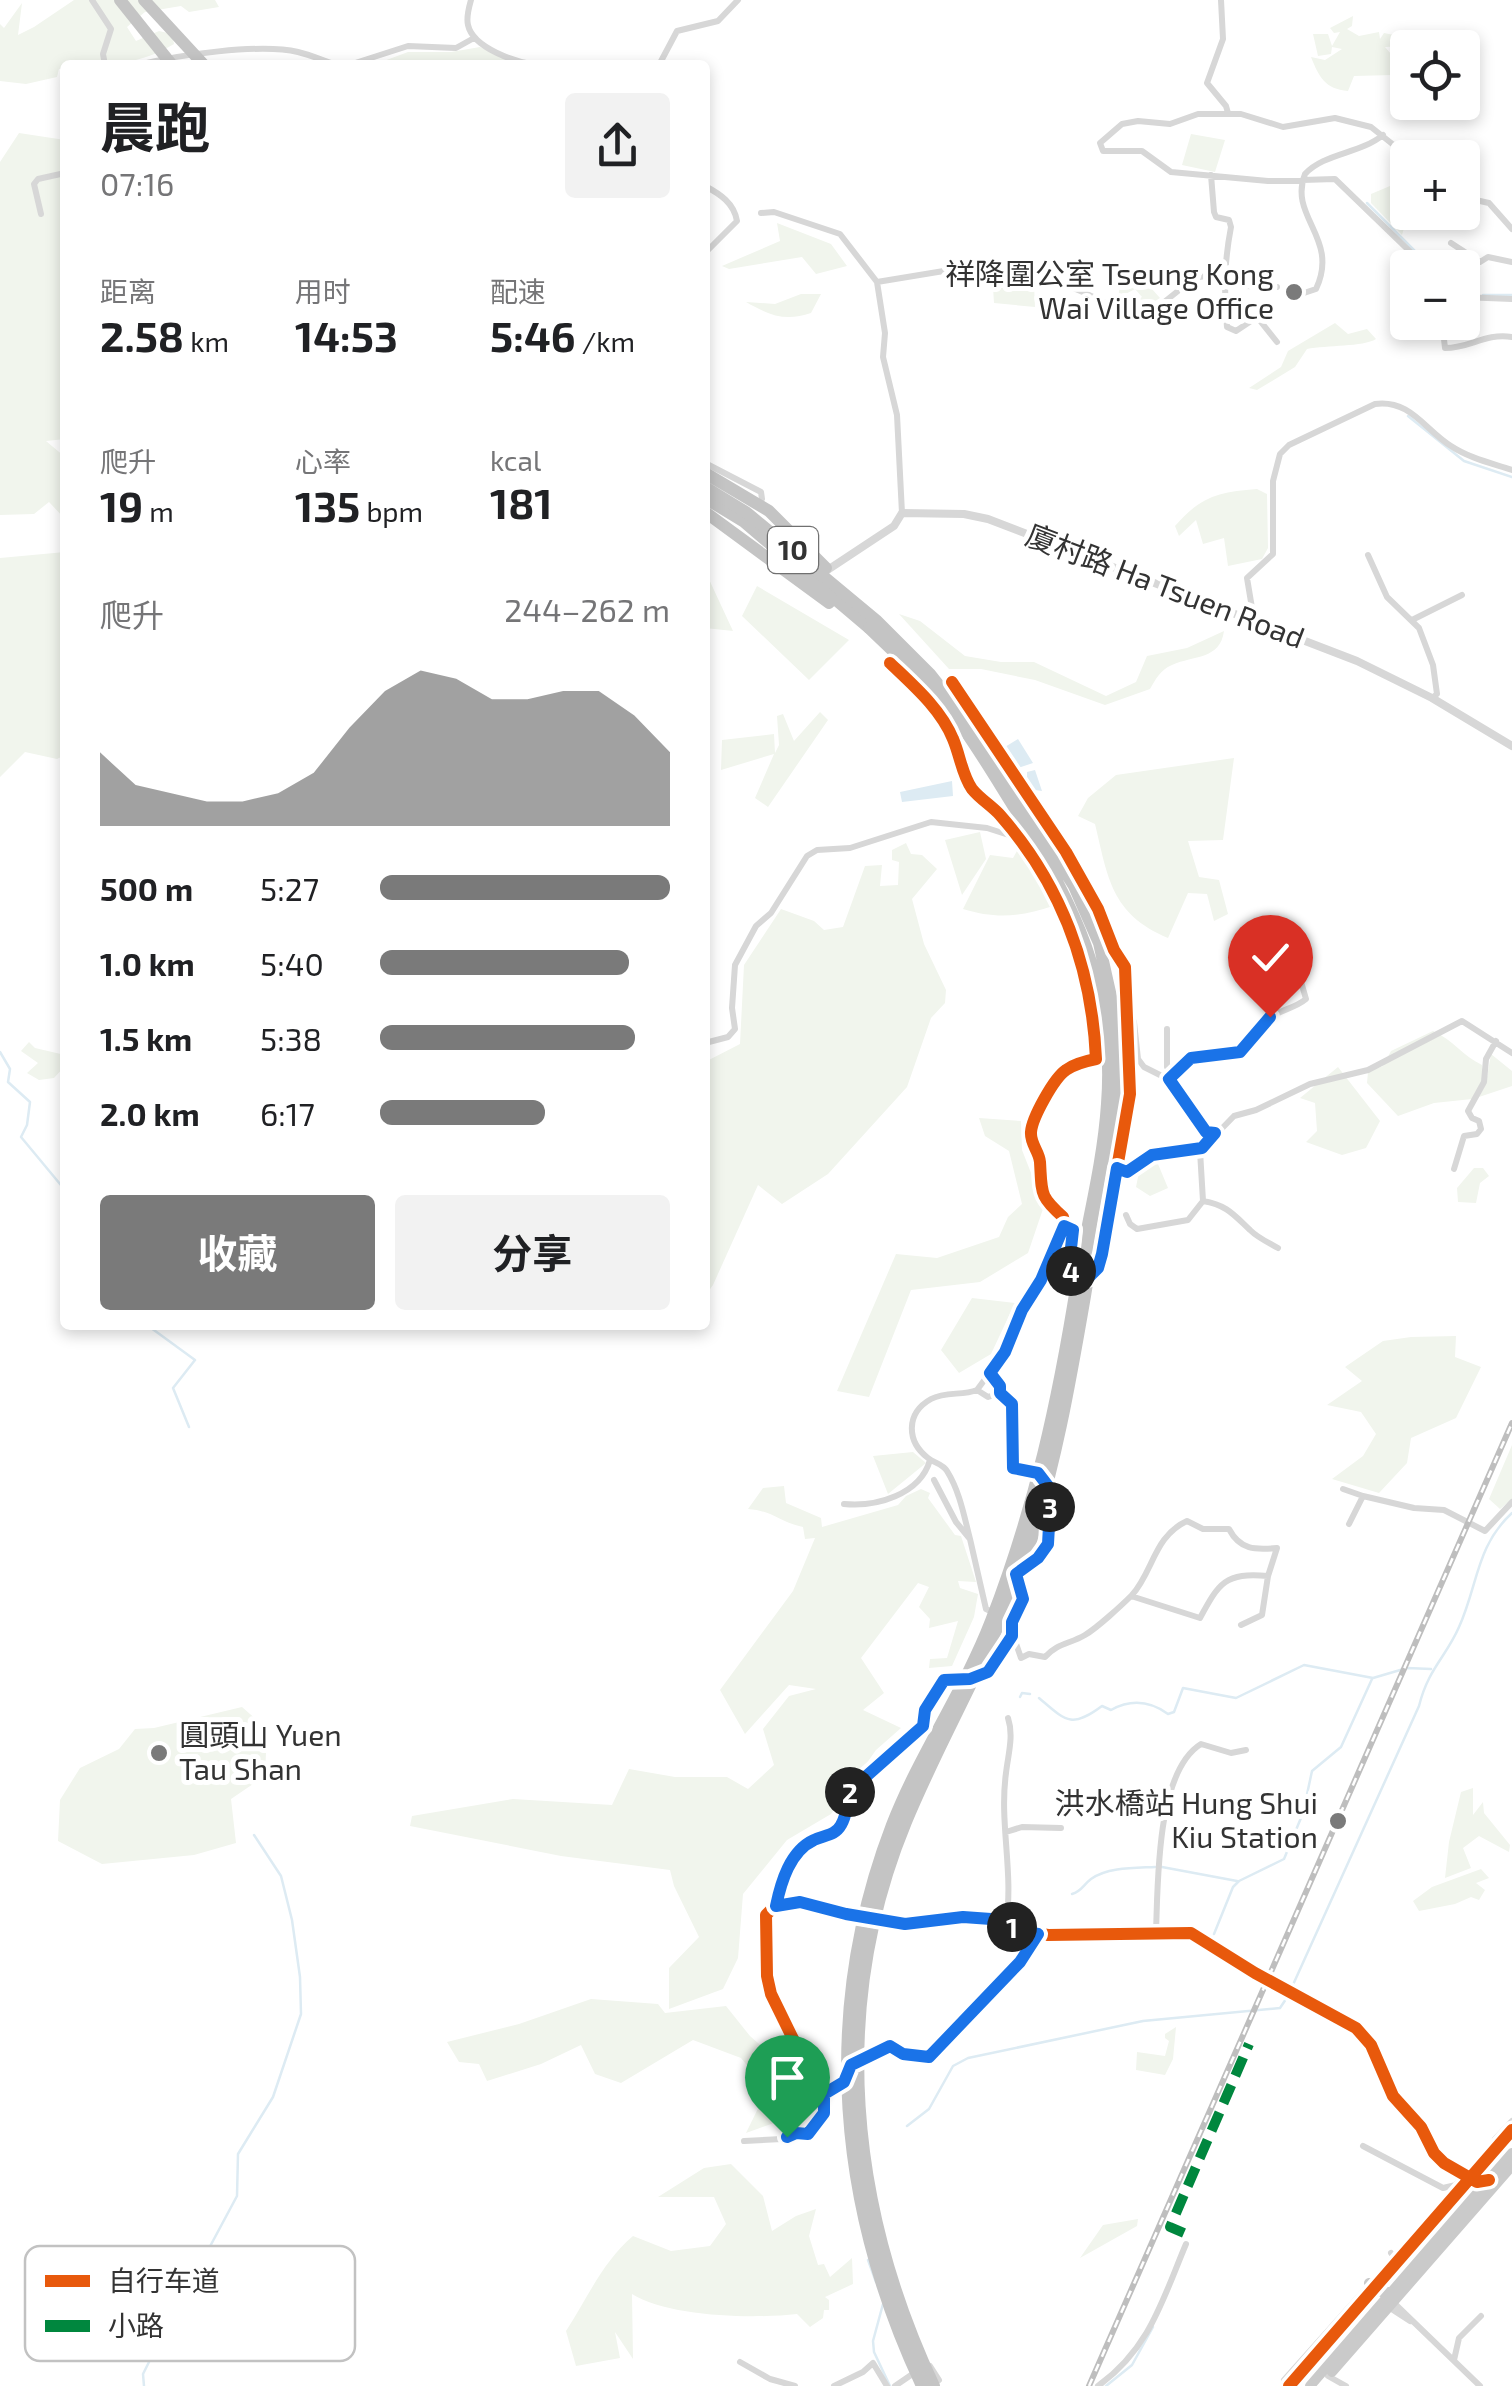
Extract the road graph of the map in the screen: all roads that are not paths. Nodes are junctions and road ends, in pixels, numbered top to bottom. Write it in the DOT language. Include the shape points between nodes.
graph roads {
  1 [pos="92,0"];
  2 [pos="120,0"];
  3 [pos="144,0"];
  4 [pos="471,0"];
  5 [pos="738,0"];
  6 [pos="1221,0"];
  7 [pos="474,38"];
  8 [pos="104,60"];
  9 [pos="159,60"];
  10 [pos="168,60"];
  11 [pos="199,60"];
  12 [pos="319,60"];
  13 [pos="365,60"];
  14 [pos="522,60"];
  15 [pos="662,60"];
  16 [pos="1228,113"];
  17 [pos="1383,135"];
  18 [pos="1390,141"];
  19 [pos="60,174"];
  20 [pos="1212,175"];
  21 [pos="1302,180"];
  22 [pos="710,189"];
  23 [pos="1480,201"];
  24 [pos="761,212"];
  25 [pos="40,214"];
  26 [pos="1512,229"];
  27 [pos="1450,243"];
  28 [pos="710,248"];
  29 [pos="1409,250"];
  30 [pos="1512,262"];
  31 [pos="1222,270"];
  32 [pos="877,282"];
  33 [pos="1277,287"];
  34 [pos="1298,295"];
  35 [pos="1480,298"];
  36 [pos="1512,299"];
  37 [pos="1512,337"];
  38 [pos="1480,339"];
  39 [pos="1443,340"];
  40 [pos="1478,340"];
  41 [pos="1277,342"];
  42 [pos="710,466"];
  43 [pos="1512,470"];
  44 [pos="710,475"];
  45 [pos="710,495"];
  46 [pos="710,496"];
  47 [pos="902,513"];
  48 [pos="710,515"];
  49 [pos="751,520"];
  50 [pos="1368,555"];
  51 [pos="1462,594"];
  52 [pos="1254,620"];
  53 [pos="1412,620"];
  54 [pos="872,624"];
  55 [pos="890,663"];
  56 [pos="952,682"];
  57 [pos="1432,698"];
  58 [pos="1512,746"];
  59 [pos="1026,793"];
  60 [pos="1001,816"];
  61 [pos="1016,837"];
  62 [pos="1300,978"];
  63 [pos="1127,1008"];
  64 [pos="1167,1029"];
  65 [pos="1496,1041"];
  66 [pos="710,1042"];
  67 [pos="1512,1052"];
  68 [pos="1170,1077"];
  69 [pos="1215,1133"];
  70 [pos="1202,1148"];
  71 [pos="1117,1168"];
  72 [pos="1454,1168"];
  73 [pos="1203,1200"];
  74 [pos="1126,1215"];
  75 [pos="1064,1226"];
  76 [pos="1278,1248"];
  77 [pos="990,1373"];
  78 [pos="978,1390"];
  79 [pos="1000,1393"];
  80 [pos="930,1460"];
  81 [pos="934,1480"];
  82 [pos="1342,1489"];
  83 [pos="1362,1496"];
  84 [pos="1512,1502"];
  85 [pos="844,1504"];
  86 [pos="1349,1524"];
  87 [pos="970,1539"];
  88 [pos="1268,1576"];
  89 [pos="1131,1596"];
  90 [pos="1012,1622"];
  91 [pos="1241,1625"];
  92 [pos="1012,1632"];
  93 [pos="1008,1718"];
  94 [pos="1246,1750"];
  95 [pos="1061,1828"];
  96 [pos="1006,1832"];
  97 [pos="776,1906"];
  98 [pos="1006,1923"];
  99 [pos="1156,1932"];
  100 [pos="1038,1934"];
  101 [pos="796,2046"];
  102 [pos="1512,2120"];
  103 [pos="1495,2140"];
  104 [pos="744,2141"];
  105 [pos="1363,2146"];
  106 [pos="1512,2153"];
  107 [pos="1512,2166"];
  108 [pos="1462,2173"];
  109 [pos="1483,2181"];
  110 [pos="1186,2244"];
  111 [pos="1391,2253"];
  112 [pos="1369,2283"];
  113 [pos="1386,2300"];
  114 [pos="1481,2316"];
  115 [pos="1454,2361"];
  116 [pos="740,2362"];
  117 [pos="1328,2376"];
  118 [pos="1284,2380"];
  119 [pos="898,2385"];
  120 [pos="795,2386"];
  121 [pos="834,2386"];
  122 [pos="888,2386"];
  123 [pos="922,2386"];
  124 [pos="932,2386"];
  125 [pos="1098,2386"];
  126 [pos="1310,2386"];
  127 [pos="1319,2386"];
  128 [pos="1346,2386"];
  129 [pos="1480,2386"];
  1 -- 8 [label="street" via="110,30"];
  2 -- 10 [label="highway, bridge"];
  3 -- 11 [label="highway, bridge"];
  4 -- 7 [label="street"];
  5 -- 15 [label="street" via="718,22 677,31"];
  6 -- 16 [label="street" via="1223,39 1207,83"];
  7 -- 13 [label="street" via="456,48 408,46"];
  7 -- 14 [label="street"];
  9 -- 12 [label="street" via="284,50"];
  16 -- 17 [label="street" via="1284,127 1344,119"];
  16 -- 20 [label="street" via="1122,124 1100,143 1103,151 1142,151 1171,172"];
  17 -- 18 [label="street"];
  17 -- 21 [label="street" via="1313,166"];
  19 -- 25 [label="street" via="34,184"];
  20 -- 21 [label="street"];
  20 -- 31 [label="street" via="1214,212 1231,223"];
  21 -- 29 [label="street" via="1339,181"];
  21 -- 34 [label="street" via="1302,209 1325,262 1316,290"];
  22 -- 28 [label="street" via="727,201 737,221"];
  23 -- 26 [label="street"];
  24 -- 32 [label="street" via="840,234"];
  27 -- 30 [label="street" via="1480,262"];
  31 -- 32 [label="street" via="1193,279 1138,320 1055,282 975,280 968,267"];
  31 -- 33 [label="street" via="1245,286"];
  31 -- 41 [label="street" via="1228,330 1257,318"];
  32 -- 47 [label="street" via="883,357 897,415"];
  35 -- 36 [label="street"];
  37 -- 38 [label="street"];
  39 -- 40 [label="street" via="1444,348"];
  42 -- 49 [label="street" via="761,492"];
  43 -- 52 [label="street" via="1450,446 1418,417 1386,403 1290,445 1274,466 1273,554 1245,583"];
  44 -- 54 [label="highway, bridge" via="768,511"];
  45 -- 54 [label="highway, 10, bridge" via="746,512"];
  46 -- 49 [label="street"];
  47 -- 49 [label="street" via="894,526 817,576"];
  47 -- 52 [label="street, 廈村路 Ha Tsuen Road" via="988,518"];
  48 -- 54 [label="highway"];
  50 -- 53 [label="street" via="1387,597"];
  51 -- 53 [label="street"];
  52 -- 57 [label="street, 廈村路 Ha Tsuen Road"];
  53 -- 57 [label="street" via="1434,664"];
  54 -- 123 [label="highway, 10, bridge" via="964,729 1059,881 1088,948 1107,1048 1104,1128 1045,1458 989,1626 882,1852 852,1990 846,2063 859,2206 876,2275"];
  54 -- 124 [label="highway, 10, bridge" via="956,705 1067,875 1104,958 1118,1048 1113,1130 1042,1506 997,1633 905,1824 864,1977 859,2109 870,2204 888,2273"];
  55 -- 60 [label="street" via="931,704 972,788"];
  56 -- 59 [label="street"];
  57 -- 58 [label="street, 廈村路 Ha Tsuen Road"];
  59 -- 60 [label="street" via="1004,805"];
  59 -- 63 [label="street" via="1098,909 1125,967"];
  60 -- 61 [label="street"];
  61 -- 66 [label="street" via="931,822 807,856 735,966 735,1029"];
  61 -- 75 [label="street" via="1060,904 1080,956 1095,1028 1096,1059 1065,1070 1030,1130 1042,1195"];
  62 -- 68 [label="street" via="1306,999 1270,1017 1240,1052 1191,1058"];
  63 -- 68 [label="street" via="1138,1058"];
  63 -- 71 [label="street" via="1130,1094"];
  64 -- 68 [label="street"];
  65 -- 67 [label="street"];
  65 -- 69 [label="street" via="1462,1021 1368,1070 1310,1084 1234,1116"];
  65 -- 72 [label="street" via="1468,1111 1481,1129 1464,1136"];
  68 -- 69 [label="street" via="1206,1132"];
  69 -- 70 [label="street"];
  70 -- 71 [label="street" via="1152,1155 1127,1172"];
  70 -- 73 [label="street"];
  71 -- 75 [label="street" via="1102,1254 1088,1278 1072,1276 1073,1230"];
  73 -- 74 [label="street" via="1180,1222 1138,1229"];
  73 -- 76 [label="street" via="1233,1212"];
  75 -- 77 [label="street"];
  77 -- 78 [label="street"];
  77 -- 79 [label="street"];
  78 -- 79 [label="street" via="988,1397"];
  78 -- 80 [label="street" via="936,1396 922,1405 910,1432"];
  79 -- 90 [label="street" via="1012,1404 1013,1468 1038,1473 1051,1490 1048,1544 1016,1574 1023,1599"];
  80 -- 85 [label="street" via="918,1481 886,1502"];
  80 -- 87 [label="street" via="948,1472"];
  81 -- 87 [label="street"];
  82 -- 83 [label="street"];
  83 -- 84 [label="street" via="1444,1510 1484,1532"];
  83 -- 86 [label="street"];
  87 -- 90 [label="street" via="986,1609"];
  88 -- 89 [label="street" via="1246,1574 1217,1586 1200,1618"];
  88 -- 89 [label="street" via="1277,1548 1255,1550 1235,1540 1230,1529 1187,1522 1152,1554"];
  88 -- 91 [label="street" via="1262,1615"];
  89 -- 92 [label="street" via="1085,1636 1044,1656 1021,1658"];
  90 -- 92 [label="street"];
  92 -- 97 [label="street" via="988,1672 944,1680 923,1726 853,1788 842,1824 812,1840 787,1868"];
  93 -- 96 [label="street"];
  94 -- 99 [label="street" via="1230,1753 1204,1744 1180,1762 1162,1837"];
  95 -- 96 [label="street"];
  96 -- 98 [label="street"];
  97 -- 98 [label="street" via="800,1902 905,1924 963,1917"];
  97 -- 101 [label="street" via="766,1915 767,1976"];
  98 -- 100 [label="street"];
  99 -- 100 [label="street"];
  99 -- 108 [label="street" via="1190,1933 1346,2021 1367,2038 1393,2096 1437,2157"];
  100 -- 104 [label="street" via="1020,1962 929,2057 880,2048 851,2065 844,2082 824,2094 824,2113 808,2134"];
  102 -- 103 [label="street"];
  105 -- 108 [label="street" via="1448,2189"];
  106 -- 109 [label="main road"];
  107 -- 113 [label="main road"];
  108 -- 109 [label="street"];
  109 -- 113 [label="main road"];
  110 -- 125 [label="street" via="1142,2344"];
  111 -- 112 [label="street"];
  112 -- 113 [label="main road"];
  112 -- 118 [label="street"];
  113 -- 115 [label="street"];
  113 -- 117 [label="main road"];
  113 -- 126 [label="main road"];
  114 -- 115 [label="street" via="1459,2338"];
  115 -- 129 [label="street"];
  116 -- 120 [label="street"];
  117 -- 127 [label="main road"];
  117 -- 128 [label="street"];
  119 -- 124 [label="street" via="930,2366 939,2380"];
  121 -- 122 [label="street" via="873,2363"];
}
